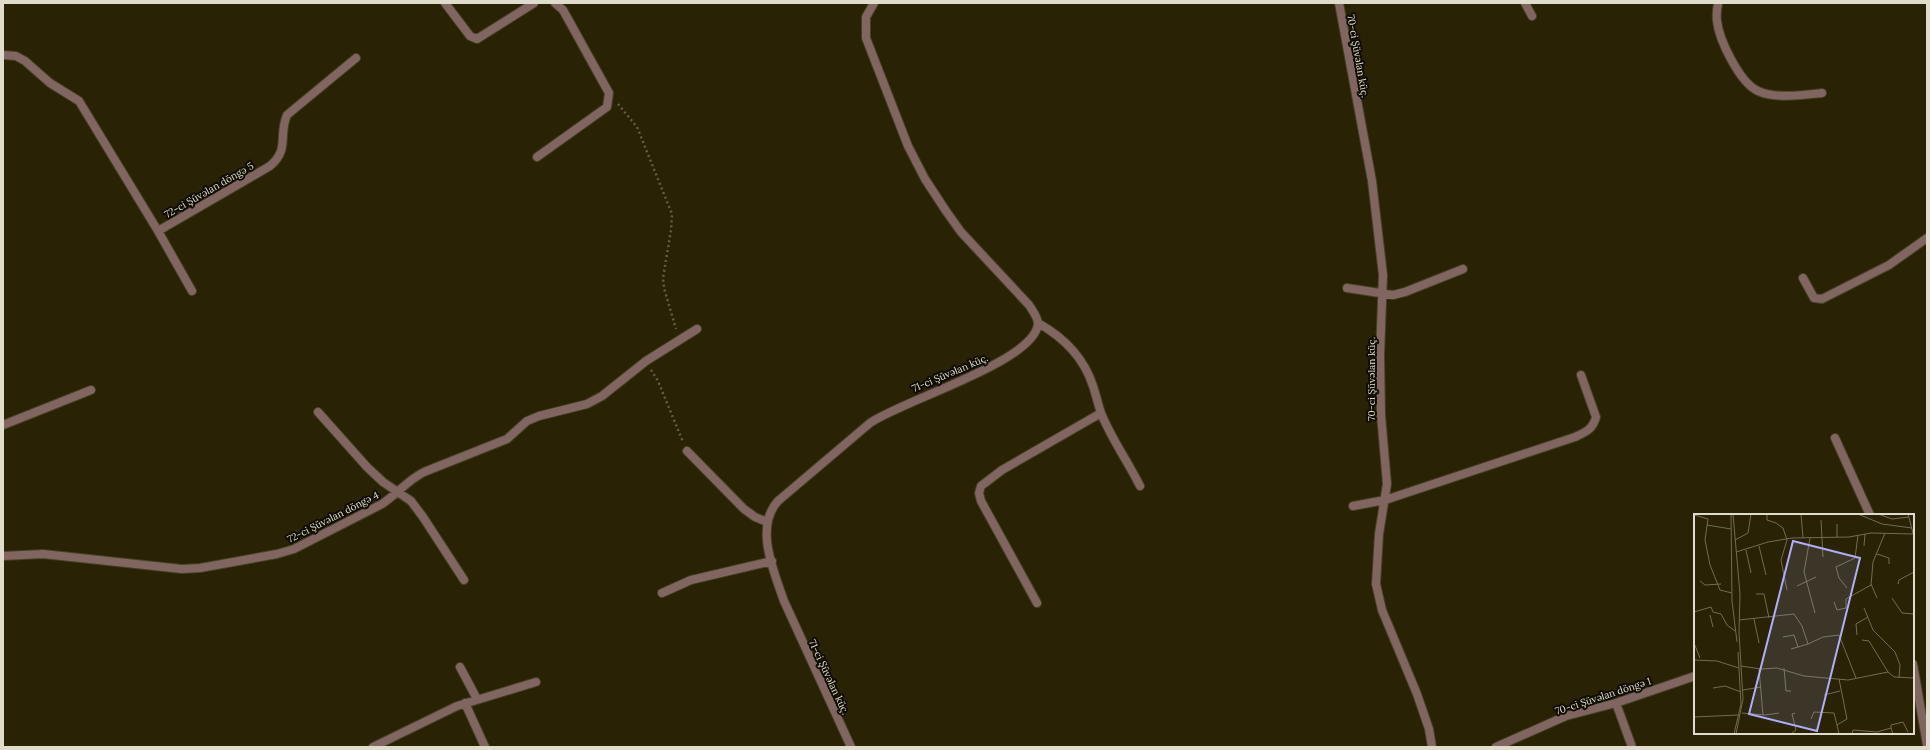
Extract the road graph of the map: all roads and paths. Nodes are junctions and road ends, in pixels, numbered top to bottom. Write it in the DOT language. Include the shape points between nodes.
graph roads {
  1 [pos="445,3"];
  2 [pos="534,3"];
  3 [pos="556,3"];
  4 [pos="874,3"];
  5 [pos="1339,3"];
  6 [pos="1525,3"];
  7 [pos="1718,3"];
  8 [pos="1532,16"];
  9 [pos="3,55"];
  10 [pos="356,58"];
  11 [pos="1822,93"];
  12 [pos="609,99"];
  13 [pos="537,157"];
  14 [pos="158,231"];
  15 [pos="1927,238"];
  16 [pos="1463,269"];
  17 [pos="1803,278"];
  18 [pos="1347,288"];
  19 [pos="192,291"];
  20 [pos="1383,295"];
  21 [pos="1038,323"];
  22 [pos="697,329"];
  23 [pos="681,339"];
  24 [pos="646,361"];
  25 [pos="1581,375"];
  26 [pos="91,390"];
  27 [pos="318,412"];
  28 [pos="1101,413"];
  29 [pos="3,426"];
  30 [pos="1835,438"];
  31 [pos="687,451"];
  32 [pos="1140,486"];
  33 [pos="397,492"];
  34 [pos="1385,500"];
  35 [pos="1353,506"];
  36 [pos="1870,514"];
  37 [pos="767,522"];
  38 [pos="3,556"];
  39 [pos="772,561"];
  40 [pos="464,580"];
  41 [pos="662,593"];
  42 [pos="1037,603"];
  43 [pos="460,667"];
  44 [pos="1914,670"];
  45 [pos="1694,676"];
  46 [pos="536,682"];
  47 [pos="477,700"];
  48 [pos="465,703"];
  49 [pos="1616,703"];
  50 [pos="1927,745"];
  51 [pos="373,747"];
  52 [pos="485,747"];
  53 [pos="851,747"];
  54 [pos="1432,747"];
  55 [pos="1496,747"];
  56 [pos="1632,747"];
  1 -- 2 [label="street" via="470,36 477,39"];
  3 -- 12 [label="street" via="563,10 609,93"];
  4 -- 21 [label="street" via="866,17 866,38 893,110 925,179 962,232 1028,305"];
  5 -- 20 [label="street, 70-ci Şüvəlan küç." via="1372,181"];
  6 -- 8 [label="street"];
  7 -- 11 [label="street" via="1717,21 1720,34 1741,77 1751,87 1759,92 1771,94"];
  9 -- 14 [label="street, 72-ci Şüvəlan döngə 5" via="16,56 25,61 50,83 80,101"];
  10 -- 14 [label="street, 72-ci Şüvəlan döngə 5" via="287,115 281,154 270,166"];
  12 -- 13 [label="street" via="607,107"];
  12 -- 23 [label="path" via="626,112 637,128 672,214 663,278 674,326"];
  14 -- 19 [label="street"];
  15 -- 17 [label="street" via="1889,265 1822,299 1814,298"];
  16 -- 20 [label="street" via="1405,292"];
  18 -- 20 [label="street"];
  20 -- 34 [label="street, 70-ci Şüvəlan küç." via="1380,355 1381,415 1387,484"];
  21 -- 28 [label="street" via="1053,331 1069,346 1093,384"];
  21 -- 37 [label="street, 71-ci Şüvəlan küç." via="1029,340 1002,362 921,397 870,423 778,501 772,508"];
  22 -- 23 [label="street, 72-ci Şüvəlan döngə 4"];
  23 -- 24 [label="street, 72-ci Şüvəlan döngə 4"];
  24 -- 31 [label="path" via="658,381"];
  24 -- 33 [label="street, 72-ci Şüvəlan döngə 4" via="602,396 587,404 527,421 507,439 412,478"];
  25 -- 34 [label="street" via="1596,417 1589,430"];
  26 -- 29 [label="street"];
  27 -- 33 [label="street" via="367,467"];
  28 -- 32 [label="street"];
  28 -- 42 [label="street" via="1007,467 981,486 981,501"];
  30 -- 36 [label="street"];
  31 -- 37 [label="street" via="744,509"];
  33 -- 38 [label="street, 72-ci Şüvəlan döngə 4" via="382,504 294,550 225,564 182,569 43,554"];
  33 -- 40 [label="street" via="411,501"];
  34 -- 35 [label="street"];
  34 -- 54 [label="street, 70-ci Şüvəlan küç." via="1378,547 1378,596 1417,694"];
  37 -- 39 [label="street, 71-ci Şüvəlan küç." via="767,543"];
  39 -- 41 [label="street" via="691,580"];
  39 -- 53 [label="street, 71-ci Şüvəlan küç." via="784,601"];
  43 -- 47 [label="street"];
  44 -- 50 [label="street"];
  45 -- 49 [label="street, 70-ci Şüvəlan döngə 1"];
  46 -- 47 [label="street"];
  47 -- 48 [label="street"];
  48 -- 51 [label="street"];
  48 -- 52 [label="street"];
  49 -- 55 [label="street, 70-ci Şüvəlan döngə 1" via="1566,716"];
  49 -- 56 [label="street"];
}
